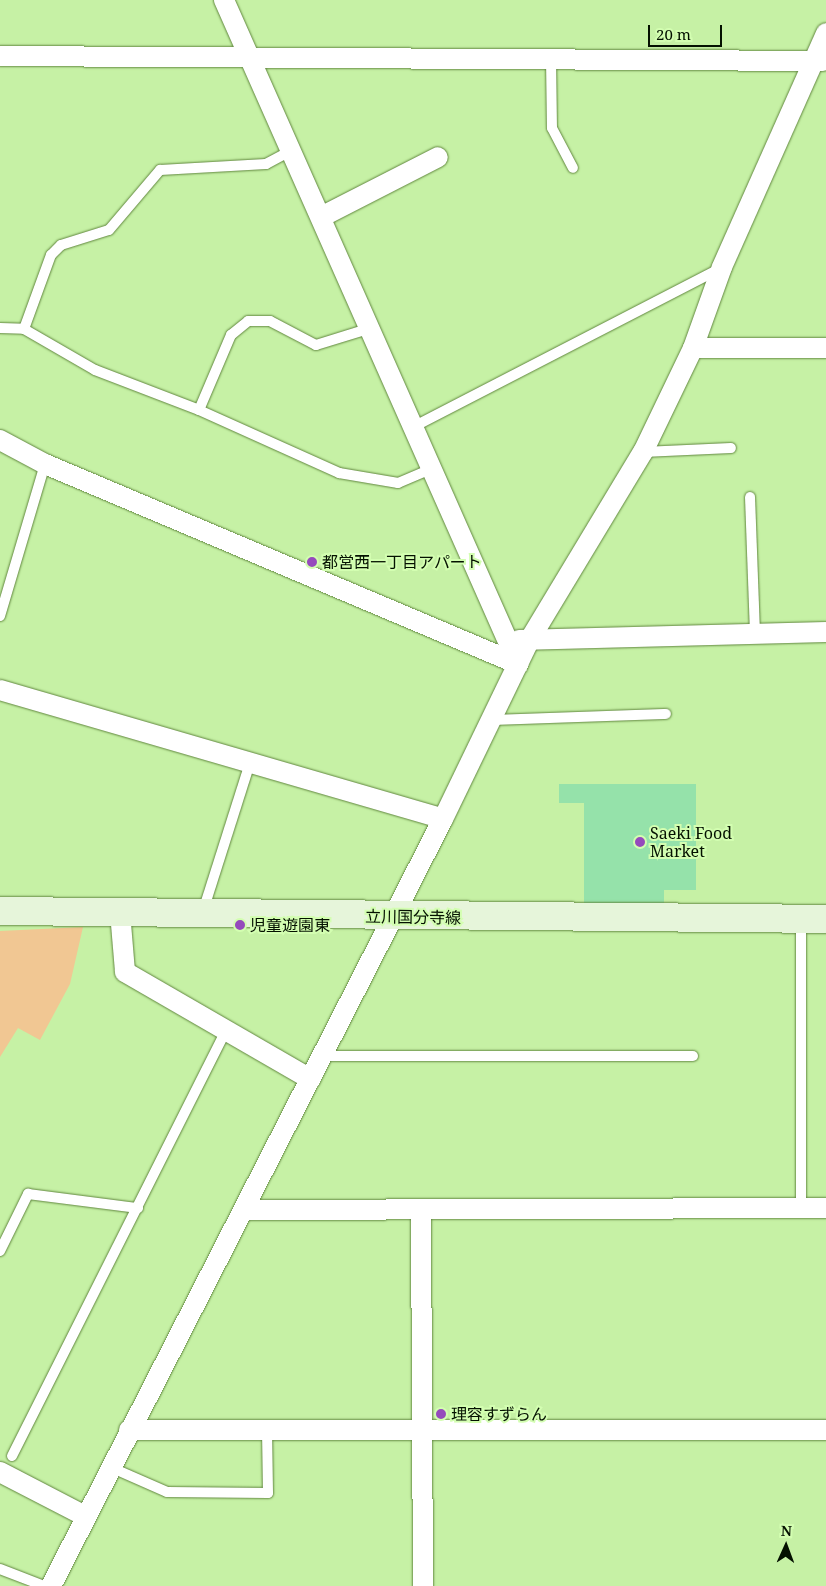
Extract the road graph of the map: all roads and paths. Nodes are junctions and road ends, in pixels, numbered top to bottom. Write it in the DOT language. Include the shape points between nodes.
graph roads {
  1 [pos="224,0"];
  2 [pos="826,33"];
  3 [pos="249,55"];
  4 [pos="0,56"];
  5 [pos="551,58"];
  6 [pos="819,61"];
  7 [pos="292,150"];
  8 [pos="438,157"];
  9 [pos="573,168"];
  10 [pos="321,217"];
  11 [pos="722,267"];
  12 [pos="0,328"];
  13 [pos="371,328"];
  14 [pos="24,329"];
  15 [pos="693,348"];
  16 [pos="826,348"];
  17 [pos="200,410"];
  18 [pos="415,426"];
  19 [pos="0,440"];
  20 [pos="731,448"];
  21 [pos="643,452"];
  22 [pos="45,464"];
  23 [pos="434,468"];
  24 [pos="750,497"];
  25 [pos="0,616"];
  26 [pos="755,632"];
  27 [pos="826,632"];
  28 [pos="521,640"];
  29 [pos="478,647"];
  30 [pos="518,664"];
  31 [pos="0,690"];
  32 [pos="666,714"];
  33 [pos="490,720"];
  34 [pos="250,763"];
  35 [pos="443,819"];
  36 [pos="0,911"];
  37 [pos="203,911"];
  38 [pos="120,912"];
  39 [pos="392,918"];
  40 [pos="813,919"];
  41 [pos="226,1030"];
  42 [pos="322,1056"];
  43 [pos="694,1056"];
  44 [pos="310,1078"];
  45 [pos="138,1208"];
  46 [pos="801,1208"];
  47 [pos="826,1208"];
  48 [pos="244,1210"];
  49 [pos="422,1210"];
  50 [pos="0,1251"];
  51 [pos="129,1430"];
  52 [pos="267,1430"];
  53 [pos="826,1430"];
  54 [pos="422,1432"];
  55 [pos="12,1456"];
  56 [pos="110,1467"];
  57 [pos="0,1472"];
  58 [pos="85,1516"];
  59 [pos="0,1569"];
  60 [pos="44,1586"];
  61 [pos="51,1586"];
  62 [pos="422,1586"];
  1 -- 3 [label="street"];
  2 -- 6 [label="street"];
  3 -- 4 [label="street"];
  3 -- 5 [label="street"];
  3 -- 7 [label="street"];
  5 -- 6 [label="street"];
  5 -- 9 [label="lane" via="552,128"];
  6 -- 11 [label="street"];
  7 -- 10 [label="street"];
  7 -- 14 [label="lane" via="266,164 160,170 109,230 61,245 51,255"];
  8 -- 10 [label="street"];
  10 -- 13 [label="street"];
  11 -- 15 [label="street"];
  11 -- 18 [label="lane"];
  12 -- 14 [label="lane"];
  13 -- 17 [label="lane" via="316,345 270,321 248,321 231,335"];
  13 -- 18 [label="street"];
  14 -- 17 [label="lane" via="95,370"];
  15 -- 16 [label="street"];
  15 -- 21 [label="street"];
  17 -- 23 [label="lane" via="339,473 377,483 398,482"];
  18 -- 23 [label="street"];
  19 -- 22 [label="street"];
  20 -- 21 [label="lane"];
  21 -- 28 [label="street"];
  22 -- 25 [label="lane"];
  22 -- 29 [label="street"];
  23 -- 28 [label="street"];
  24 -- 26 [label="lane"];
  26 -- 27 [label="street"];
  26 -- 28 [label="street"];
  28 -- 29 [label="street"];
  28 -- 30 [label="street"];
  29 -- 30 [label="street"];
  30 -- 33 [label="street"];
  31 -- 34 [label="street"];
  32 -- 33 [label="lane"];
  33 -- 35 [label="street"];
  34 -- 35 [label="street"];
  34 -- 37 [label="lane"];
  35 -- 39 [label="street"];
  36 -- 38 [label="main road, 立川国分寺線"];
  37 -- 38 [label="main road, 立川国分寺線"];
  37 -- 39 [label="main road, 立川国分寺線" via="316,911"];
  38 -- 41 [label="street" via="124,972"];
  39 -- 40 [label="main road, 立川国分寺線"];
  39 -- 42 [label="street"];
  40 -- 46 [label="lane"];
  41 -- 44 [label="street"];
  41 -- 45 [label="lane"];
  42 -- 43 [label="lane"];
  42 -- 44 [label="street"];
  44 -- 48 [label="street"];
  45 -- 50 [label="lane" via="28,1194"];
  45 -- 55 [label="lane"];
  46 -- 47 [label="street"];
  46 -- 49 [label="street"];
  48 -- 49 [label="street"];
  48 -- 51 [label="street"];
  49 -- 54 [label="street"];
  51 -- 52 [label="street"];
  51 -- 56 [label="street"];
  52 -- 54 [label="street"];
  52 -- 56 [label="lane" via="268,1493 167,1492"];
  53 -- 54 [label="street"];
  54 -- 62 [label="street"];
  56 -- 58 [label="street"];
  57 -- 58 [label="street"];
  58 -- 61 [label="street"];
  59 -- 60 [label="lane"];
}
